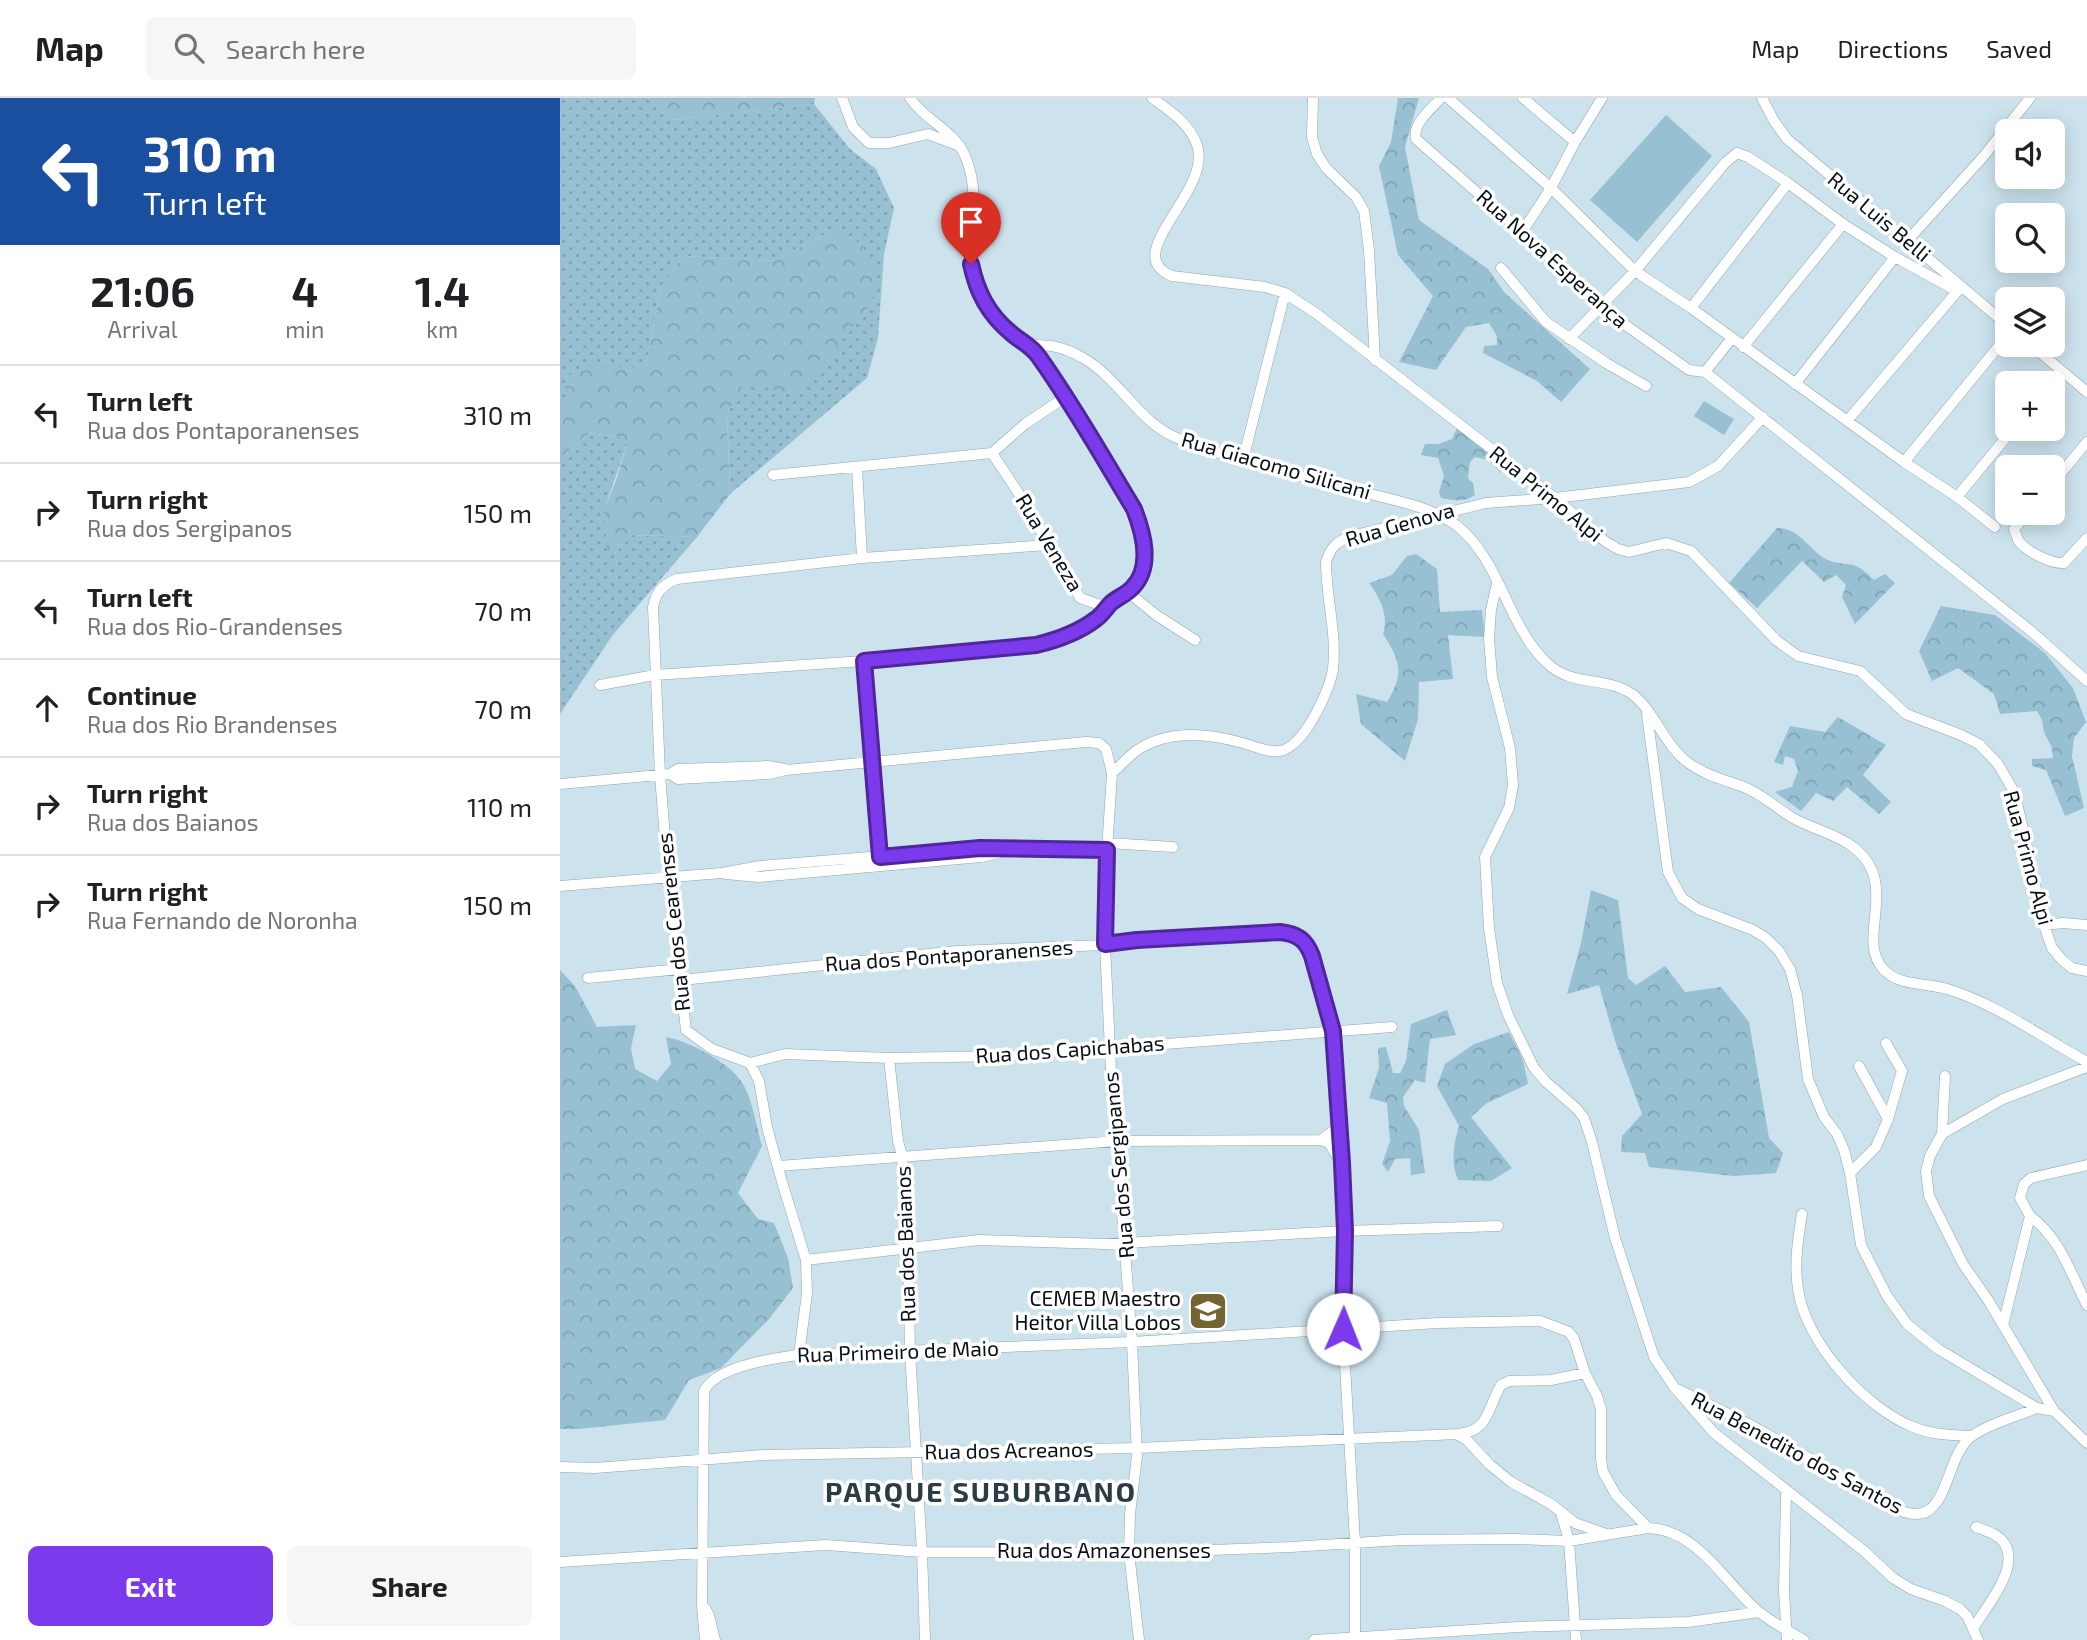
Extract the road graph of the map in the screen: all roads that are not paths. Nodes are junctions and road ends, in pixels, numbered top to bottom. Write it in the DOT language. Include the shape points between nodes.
graph roads {
  1 [pos="842,98"];
  2 [pos="911,98"];
  3 [pos="1153,98"];
  4 [pos="1313,98"];
  5 [pos="1441,98"];
  6 [pos="1448,98"];
  7 [pos="1523,98"];
  8 [pos="1585,98"];
  9 [pos="1762,98"];
  10 [pos="2030,98"];
  11 [pos="1599,102"];
  12 [pos="1575,142"];
  13 [pos="961,146"];
  14 [pos="1788,183"];
  15 [pos="1551,188"];
  16 [pos="1843,224"];
  17 [pos="1522,232"];
  18 [pos="1908,240"];
  19 [pos="1895,257"];
  20 [pos="1501,268"];
  21 [pos="1635,271"];
  22 [pos="1959,289"];
  23 [pos="1285,293"];
  24 [pos="1601,307"];
  25 [pos="1691,308"];
  26 [pos="1995,316"];
  27 [pos="1732,338"];
  28 [pos="1569,339"];
  29 [pos="1029,344"];
  30 [pos="1743,346"];
  31 [pos="1995,351"];
  32 [pos="2046,357"];
  33 [pos="1375,360"];
  34 [pos="2062,370"];
  35 [pos="1705,372"];
  36 [pos="1796,384"];
  37 [pos="1646,386"];
  38 [pos="2087,392"];
  39 [pos="1067,396"];
  40 [pos="1763,416"];
  41 [pos="1847,421"];
  42 [pos="2003,441"];
  43 [pos="2087,442"];
  44 [pos="992,453"];
  45 [pos="1243,460"];
  46 [pos="1904,462"];
  47 [pos="857,467"];
  48 [pos="2065,469"];
  49 [pos="773,475"];
  50 [pos="1956,497"];
  51 [pos="1555,498"];
  52 [pos="1437,514"];
  53 [pos="2018,525"];
  54 [pos="1995,527"];
  55 [pos="2087,538"];
  56 [pos="1049,545"];
  57 [pos="863,558"];
  58 [pos="1497,583"];
  59 [pos="1128,592"];
  60 [pos="1113,601"];
  61 [pos="1195,640"];
  62 [pos="864,661"];
  63 [pos="655,675"];
  64 [pos="2087,681"];
  65 [pos="600,685"];
  66 [pos="1647,712"];
  67 [pos="1670,744"];
  68 [pos="1651,752"];
  69 [pos="872,763"];
  70 [pos="1112,773"];
  71 [pos="665,775"];
  72 [pos="560,784"];
  73 [pos="1019,847"];
  74 [pos="1107,847"];
  75 [pos="1173,847"];
  76 [pos="880,857"];
  77 [pos="722,873"];
  78 [pos="668,876"];
  79 [pos="560,886"];
  80 [pos="2044,925"];
  81 [pos="2087,925"];
  82 [pos="1105,944"];
  83 [pos="2087,971"];
  84 [pos="681,974"];
  85 [pos="588,978"];
  86 [pos="1391,1027"];
  87 [pos="1333,1031"];
  88 [pos="1886,1043"];
  89 [pos="1110,1048"];
  90 [pos="889,1058"];
  91 [pos="750,1063"];
  92 [pos="2087,1064"];
  93 [pos="1859,1066"];
  94 [pos="1945,1076"];
  95 [pos="1340,1119"];
  96 [pos="1888,1119"];
  97 [pos="1942,1134"];
  98 [pos="1321,1140"];
  99 [pos="1118,1141"];
  100 [pos="902,1156"];
  101 [pos="1342,1163"];
  102 [pos="2087,1165"];
  103 [pos="778,1166"];
  104 [pos="1850,1173"];
  105 [pos="1802,1214"];
  106 [pos="2030,1216"];
  107 [pos="1498,1226"];
  108 [pos="1345,1231"];
  109 [pos="1125,1242"];
  110 [pos="908,1247"];
  111 [pos="806,1260"];
  112 [pos="2087,1305"];
  113 [pos="2003,1325"];
  114 [pos="1343,1329"];
  115 [pos="1132,1342"];
  116 [pos="910,1352"];
  117 [pos="799,1355"];
  118 [pos="1585,1373"];
  119 [pos="1674,1387"];
  120 [pos="2037,1408"];
  121 [pos="2054,1411"];
  122 [pos="1458,1434"];
  123 [pos="1971,1436"];
  124 [pos="1350,1439"];
  125 [pos="2087,1443"];
  126 [pos="1137,1448"];
  127 [pos="915,1452"];
  128 [pos="704,1461"];
  129 [pos="560,1467"];
  130 [pos="1786,1491"];
  131 [pos="1561,1513"];
  132 [pos="1976,1527"];
  133 [pos="1648,1528"];
  134 [pos="1608,1535"];
  135 [pos="1569,1541"];
  136 [pos="1355,1542"];
  137 [pos="922,1552"];
  138 [pos="703,1553"];
  139 [pos="1129,1553"];
  140 [pos="560,1562"];
  141 [pos="702,1605"];
  142 [pos="1759,1612"];
  143 [pos="1577,1625"];
  144 [pos="1974,1627"];
  145 [pos="1787,1635"];
  146 [pos="1355,1639"];
  147 [pos="705,1640"];
  148 [pos="715,1640"];
  149 [pos="925,1640"];
  150 [pos="1139,1640"];
  151 [pos="1314,1640"];
  152 [pos="1576,1640"];
  153 [pos="1804,1640"];
  154 [pos="1978,1640"];
  1 -- 13 [label="street" via="853,127 869,143 928,134"];
  2 -- 13 [label="street, Rua Giacomo Silicani"];
  3 -- 23 [label="street, Rua Primo Alpi" via="1185,125 1196,144 1199,162 1187,195 1159,237 1155,264 1172,276 1254,284"];
  4 -- 33 [label="street" via="1312,137 1317,154 1364,211"];
  5 -- 17 [label="street, Rua Nova Esperança" via="1416,127 1416,139"];
  6 -- 15 [label="street"];
  7 -- 12 [label="street"];
  8 -- 11 [label="street"];
  9 -- 18 [label="street, Rua Luis Belli" via="1787,139"];
  10 -- 18 [label="street"];
  11 -- 12 [label="street"];
  12 -- 15 [label="street"];
  13 -- 29 [label="street, Rua Giacomo Silicani" via="974,182 969,253 977,288 1000,323"];
  14 -- 16 [label="street"];
  14 -- 21 [label="street" via="1748,157 1731,156"];
  14 -- 25 [label="street"];
  15 -- 17 [label="street"];
  15 -- 21 [label="street"];
  16 -- 19 [label="street"];
  16 -- 30 [label="street"];
  17 -- 24 [label="street, Rua Nova Esperança"];
  18 -- 22 [label="street, Rua Luis Belli"];
  19 -- 22 [label="street"];
  19 -- 36 [label="street"];
  20 -- 28 [label="street" via="1546,322"];
  21 -- 24 [label="street"];
  21 -- 25 [label="street"];
  22 -- 26 [label="street, Rua Luis Belli"];
  22 -- 41 [label="street"];
  23 -- 33 [label="street, Rua Primo Alpi"];
  23 -- 45 [label="street"];
  24 -- 28 [label="street"];
  24 -- 35 [label="street, Rua Nova Esperança" via="1689,370"];
  25 -- 27 [label="street"];
  27 -- 30 [label="street"];
  27 -- 35 [label="street"];
  28 -- 37 [label="street"];
  29 -- 39 [label="street"];
  29 -- 45 [label="street, Rua Giacomo Silicani" via="1068,350 1087,360 1162,432"];
  30 -- 36 [label="street"];
  31 -- 46 [label="street"];
  32 -- 34 [label="street"];
  33 -- 51 [label="street, Rua Primo Alpi"];
  34 -- 38 [label="street"];
  35 -- 40 [label="street, Rua Nova Esperança"];
  36 -- 41 [label="street"];
  39 -- 44 [label="street"];
  39 -- 59 [label="street" via="1141,526 1142,573"];
  40 -- 51 [label="street, Rua Genova" via="1718,466 1689,482"];
  40 -- 64 [label="street, Rua Nova Esperança"];
  41 -- 46 [label="street"];
  42 -- 50 [label="street"];
  43 -- 48 [label="street"];
  44 -- 47 [label="street"];
  44 -- 56 [label="street, Rua Veneza"];
  45 -- 52 [label="street, Rua Giacomo Silicani"];
  46 -- 50 [label="street"];
  47 -- 49 [label="street"];
  47 -- 57 [label="street"];
  50 -- 54 [label="street"];
  51 -- 52 [label="street, Rua Genova" via="1486,503"];
  51 -- 80 [label="street, Rua Primo Alpi" via="1618,549 1629,552 1666,543 1691,551 1790,650 1809,660 1860,671 1906,714 1979,744 1998,764 2016,799"];
  52 -- 58 [label="street, Rua Giacomo Silicani" via="1475,545"];
  52 -- 70 [label="street, Rua Genova" via="1351,536 1330,550 1326,575 1332,672 1325,695 1292,746 1268,751 1215,736 1189,735 1150,744"];
  53 -- 55 [label="street" via="2014,529 2025,547 2059,563 2070,559"];
  56 -- 57 [label="street"];
  56 -- 60 [label="street, Rua Veneza" via="1080,598 1100,605"];
  57 -- 63 [label="street, Rua dos Cearenses" via="667,583 657,592 653,607"];
  58 -- 66 [label="street, Rua Giacomo Silicani" via="1524,635 1556,671 1624,690"];
  58 -- 119 [label="street" via="1489,638 1492,677 1510,748 1513,785 1509,808 1485,857 1497,983 1534,1068 1584,1118 1615,1238 1654,1357"];
  59 -- 60 [label="street, Rua Veneza"];
  59 -- 61 [label="street"];
  60 -- 62 [label="street" via="1097,618 1046,643"];
  62 -- 63 [label="street"];
  62 -- 69 [label="street"];
  63 -- 65 [label="street"];
  63 -- 71 [label="street, Rua dos Cearenses"];
  66 -- 67 [label="street"];
  66 -- 68 [label="street"];
  67 -- 68 [label="street"];
  67 -- 92 [label="street" via="1695,768 1747,788 1800,821 1845,841 1864,857 1877,884 1874,941 1884,971 1899,980 1946,988 1973,999"];
  68 -- 104 [label="street" via="1668,872 1682,898 1753,930 1785,959 1795,982 1808,1079 1824,1117 1837,1134"];
  69 -- 70 [label="street" via="1086,742 1106,749"];
  69 -- 71 [label="street" via="678,769"];
  69 -- 76 [label="street"];
  70 -- 74 [label="street, Rua dos Sergipanos"];
  71 -- 72 [label="street"];
  71 -- 78 [label="street, Rua dos Cearenses"];
  73 -- 74 [label="street"];
  73 -- 76 [label="street"];
  73 -- 77 [label="street" via="981,857 758,877"];
  74 -- 75 [label="street"];
  74 -- 82 [label="street, Rua dos Sergipanos"];
  76 -- 77 [label="street"];
  77 -- 78 [label="street"];
  78 -- 79 [label="street"];
  78 -- 84 [label="street, Rua dos Cearenses"];
  80 -- 81 [label="street"];
  80 -- 83 [label="street, Rua Primo Alpi" via="2062,960"];
  82 -- 84 [label="street, Rua dos Pontaporanenses"];
  82 -- 87 [label="street, Rua dos Pontaporanenses" via="1280,932 1301,937 1312,956"];
  82 -- 89 [label="street, Rua dos Sergipanos"];
  84 -- 85 [label="street, Rua dos Pontaporanenses"];
  84 -- 91 [label="street, Rua dos Cearenses" via="685,1030 712,1049"];
  86 -- 87 [label="street, Rua dos Capichabas"];
  87 -- 89 [label="street, Rua dos Capichabas"];
  87 -- 95 [label="street"];
  88 -- 96 [label="street" via="1902,1071"];
  89 -- 90 [label="street, Rua dos Capichabas"];
  89 -- 99 [label="street, Rua dos Sergipanos"];
  90 -- 91 [label="street, Rua dos Capichabas" via="785,1054"];
  90 -- 100 [label="street, Rua dos Baianos"];
  91 -- 103 [label="street"];
  92 -- 97 [label="street" via="2003,1099"];
  93 -- 96 [label="street"];
  94 -- 97 [label="street"];
  95 -- 98 [label="street"];
  95 -- 101 [label="street"];
  96 -- 104 [label="street" via="1871,1153"];
  97 -- 113 [label="street" via="1926,1171 1929,1196 1963,1264"];
  98 -- 99 [label="street"];
  98 -- 101 [label="street" via="1329,1143"];
  99 -- 100 [label="street"];
  99 -- 109 [label="street, Rua dos Sergipanos"];
  100 -- 103 [label="street"];
  100 -- 110 [label="street, Rua dos Baianos"];
  101 -- 108 [label="street"];
  102 -- 106 [label="street" via="2031,1178 2024,1184 2020,1198"];
  103 -- 111 [label="street"];
  104 -- 120 [label="street" via="1861,1245 1887,1296 1908,1324 1938,1349"];
  105 -- 123 [label="street" via="1797,1241 1798,1289 1809,1323 1830,1355 1860,1391 1900,1422 1940,1435"];
  106 -- 112 [label="street" via="2058,1244"];
  106 -- 113 [label="street"];
  107 -- 108 [label="street"];
  108 -- 109 [label="street"];
  108 -- 114 [label="street"];
  109 -- 110 [label="street" via="979,1240"];
  109 -- 115 [label="street, Rua dos Sergipanos"];
  110 -- 111 [label="street"];
  110 -- 116 [label="street, Rua dos Baianos"];
  111 -- 117 [label="street"];
  113 -- 121 [label="street"];
  114 -- 115 [label="street, Rua Primeiro de Maio"];
  114 -- 118 [label="street, Rua Primeiro de Maio" via="1523,1320 1553,1324 1569,1332"];
  114 -- 124 [label="street"];
  115 -- 116 [label="street, Rua Primeiro de Maio"];
  115 -- 126 [label="street, Rua dos Sergipanos"];
  116 -- 117 [label="street, Rua Primeiro de Maio"];
  116 -- 127 [label="street, Rua dos Baianos"];
  117 -- 128 [label="street, Rua Primeiro de Maio" via="737,1368 711,1381 703,1393"];
  118 -- 122 [label="street" via="1509,1381 1501,1385 1483,1425"];
  118 -- 133 [label="street" via="1601,1409 1603,1472 1616,1495"];
  119 -- 123 [label="street, Rua Benedito dos Santos" via="1913,1514 1932,1510"];
  119 -- 130 [label="street" via="1714,1433"];
  120 -- 121 [label="street"];
  120 -- 123 [label="street"];
  121 -- 125 [label="street"];
  122 -- 124 [label="street, Rua dos Acreanos"];
  122 -- 131 [label="street" via="1499,1474"];
  124 -- 126 [label="street, Rua dos Acreanos"];
  124 -- 136 [label="street"];
  126 -- 127 [label="street, Rua dos Acreanos"];
  126 -- 139 [label="street, Rua dos Sergipanos"];
  127 -- 128 [label="street, Rua dos Acreanos"];
  127 -- 137 [label="street, Rua dos Baianos"];
  128 -- 129 [label="street, Rua dos Acreanos"];
  128 -- 138 [label="street"];
  130 -- 144 [label="street" via="1893,1578 1953,1605"];
  130 -- 145 [label="street"];
  131 -- 134 [label="street"];
  131 -- 135 [label="street"];
  132 -- 144 [label="street" via="2004,1542 2010,1560"];
  133 -- 134 [label="street, Rua dos Amazonenses"];
  133 -- 142 [label="street" via="1669,1531 1688,1541"];
  134 -- 135 [label="street, Rua dos Amazonenses"];
  135 -- 136 [label="street, Rua dos Amazonenses"];
  135 -- 143 [label="street"];
  136 -- 139 [label="street, Rua dos Amazonenses"];
  136 -- 146 [label="street"];
  137 -- 138 [label="street, Rua dos Amazonenses" via="826,1545"];
  137 -- 139 [label="street, Rua dos Amazonenses"];
  137 -- 149 [label="street, Rua dos Baianos"];
  138 -- 140 [label="street, Rua dos Amazonenses"];
  138 -- 141 [label="street"];
  139 -- 150 [label="street, Rua dos Sergipanos"];
  141 -- 147 [label="street"];
  141 -- 148 [label="street"];
  142 -- 143 [label="street" via="1688,1622"];
  142 -- 145 [label="street"];
  143 -- 146 [label="street"];
  143 -- 152 [label="street"];
  144 -- 154 [label="street"];
  145 -- 153 [label="street"];
  146 -- 151 [label="street"];
}
